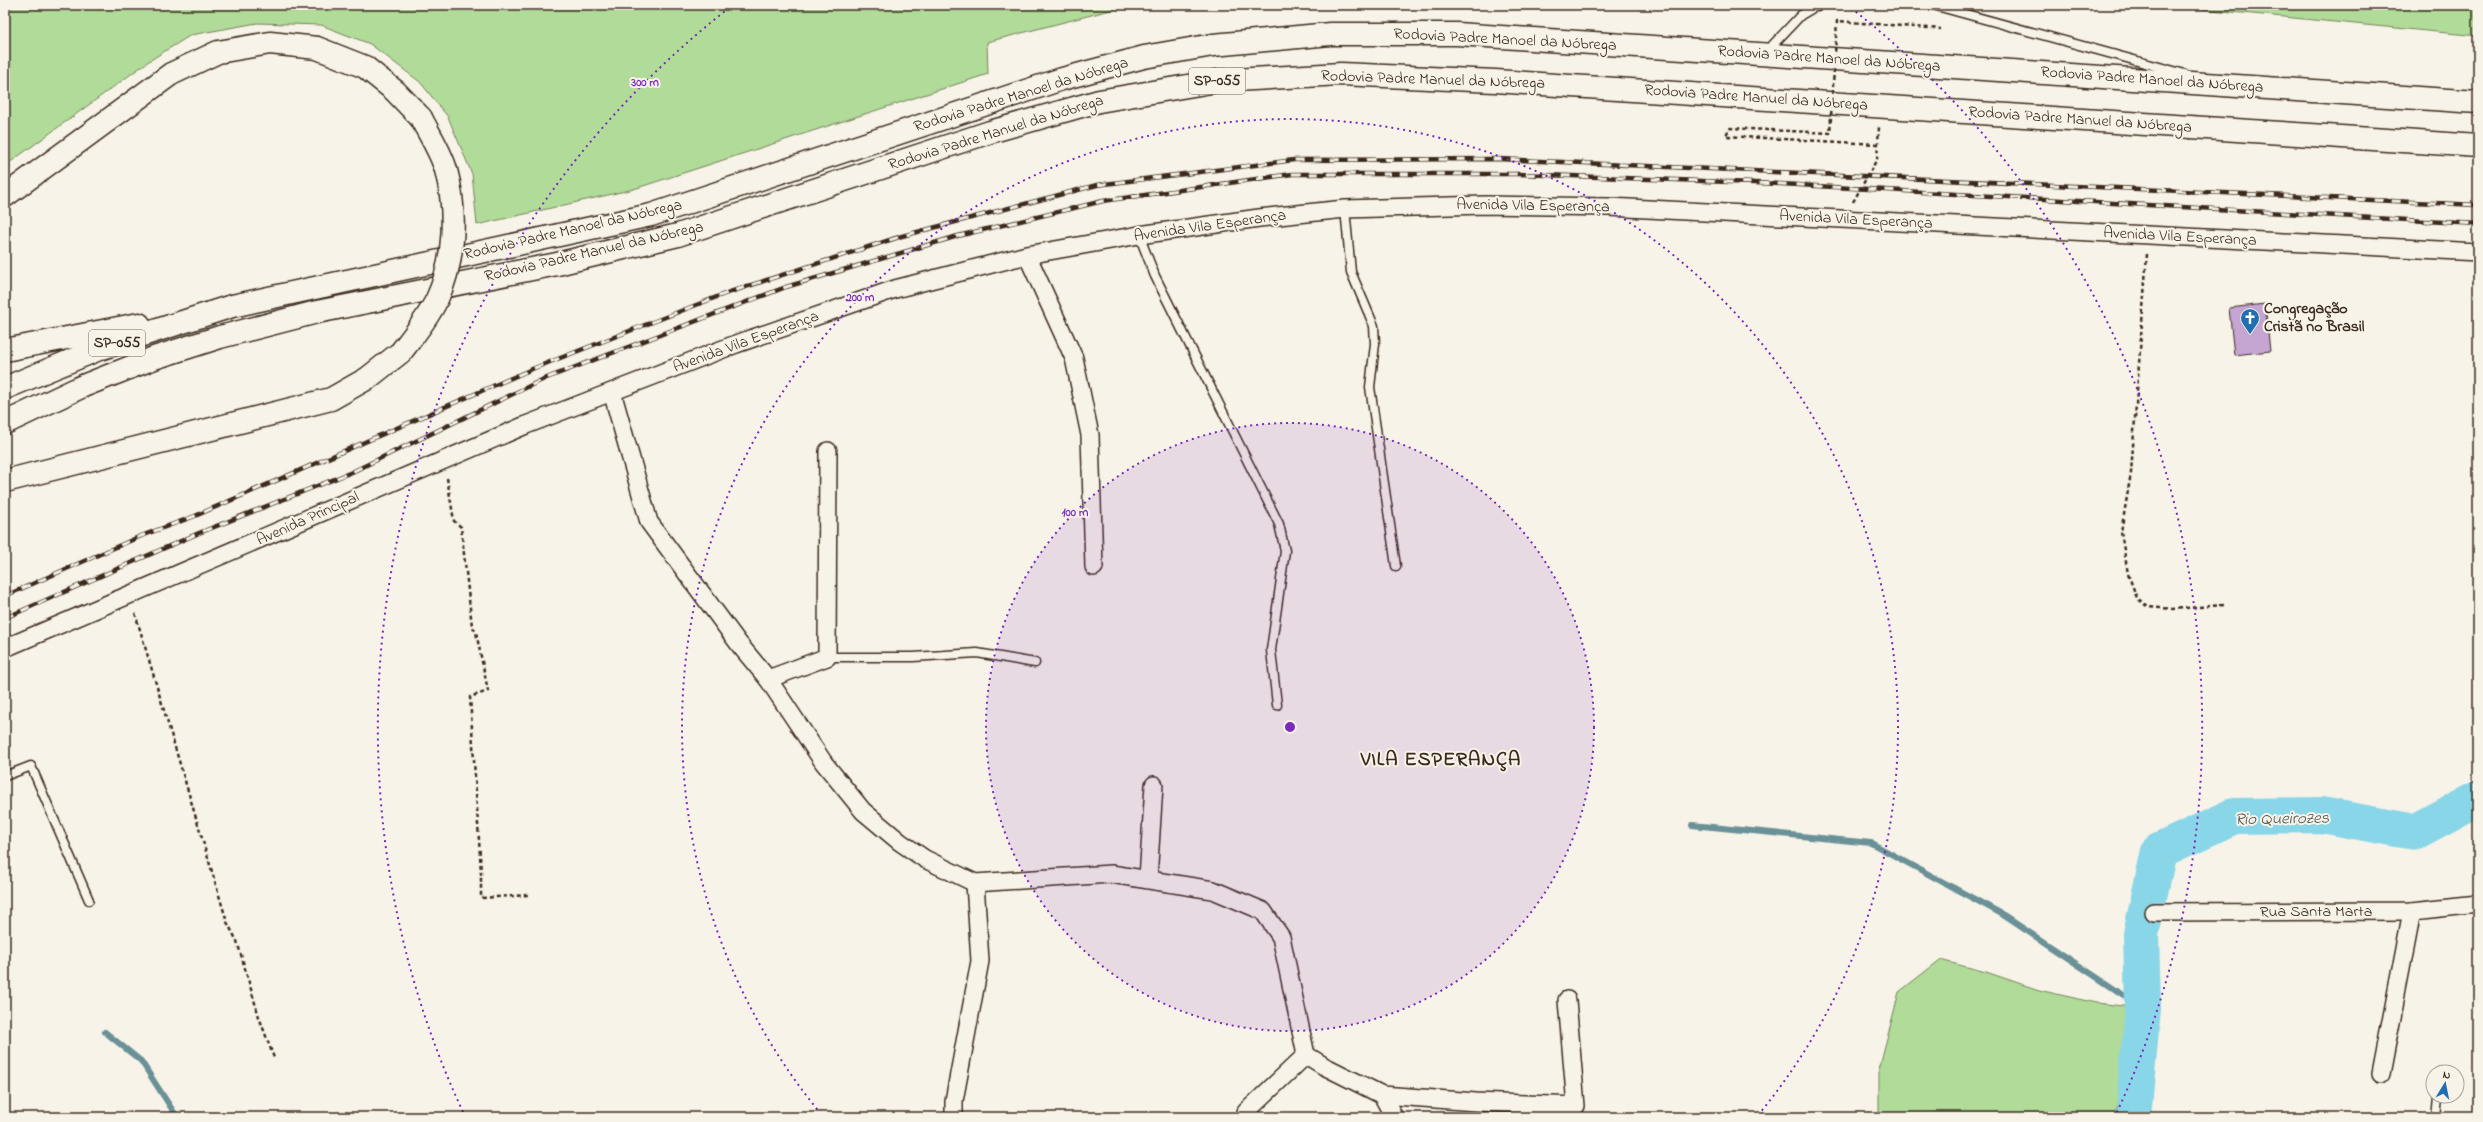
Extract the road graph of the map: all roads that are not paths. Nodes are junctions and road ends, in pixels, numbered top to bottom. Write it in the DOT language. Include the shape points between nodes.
graph roads {
  1 [pos="1818,5"];
  2 [pos="1933,5"];
  3 [pos="1764,54"];
  4 [pos="2227,85"];
  5 [pos="2478,102"];
  6 [pos="2478,146"];
  7 [pos="5,196"];
  8 [pos="1345,209"];
  9 [pos="1139,235"];
  10 [pos="2478,252"];
  11 [pos="1027,255"];
  12 [pos="232,306"];
  13 [pos="5,350"];
  14 [pos="5,388"];
  15 [pos="612,392"];
  16 [pos="5,423"];
  17 [pos="828,451"];
  18 [pos="5,481"];
  19 [pos="1396,566"];
  20 [pos="1094,567"];
  21 [pos="5,648"];
  22 [pos="827,657"];
  23 [pos="1035,663"];
  24 [pos="768,679"];
  25 [pos="1277,704"];
  26 [pos="5,776"];
  27 [pos="1154,785"];
  28 [pos="1148,879"];
  29 [pos="975,883"];
  30 [pos="88,900"];
  31 [pos="2478,904"];
  32 [pos="2412,911"];
  33 [pos="2153,912"];
  34 [pos="1567,1000"];
  35 [pos="1306,1055"];
  36 [pos="2381,1074"];
  37 [pos="1382,1095"];
  38 [pos="2436,1104"];
  39 [pos="954,1117"];
  40 [pos="1245,1117"];
  41 [pos="1394,1117"];
  42 [pos="2435,1117"];
  1 -- 3 [label="lane" via="1801,15"];
  2 -- 4 [label="lane"];
  3 -- 4 [label="highway, Rodovia Padre Manoel da Nóbrega / SP-055"];
  3 -- 12 [label="highway, Rodovia Padre Manoel da Nóbrega / SP-055" via="1457,34 1330,34 1213,45 1144,57 1062,79 651,215"];
  4 -- 5 [label="highway, Rodovia Padre Manoel da Nóbrega / SP-055"];
  6 -- 16 [label="highway, Rodovia Padre Manuel da Nóbrega / SP-055" via="1495,81 1341,74 1217,81 1107,100 990,132 678,235 557,264 317,312 220,337 154,358 83,386"];
  7 -- 18 [label="highway, bridge" via="171,74 218,52 270,43 317,48 364,67 395,91 421,118 445,169 453,207 451,248 437,299 401,352 368,378 332,399"];
  8 -- 9 [label="street, Avenida Vila Esperança"];
  8 -- 10 [label="street, Avenida Vila Esperança" via="1485,204 1609,207"];
  8 -- 19 [label="lane" via="1351,272 1374,326 1375,344 1370,387"];
  9 -- 11 [label="street, Avenida Vila Esperança"];
  9 -- 25 [label="lane" via="1155,276 1279,524 1285,551 1271,650"];
  11 -- 15 [label="street, Avenida Vila Esperança" via="895,289 736,344"];
  11 -- 20 [label="street" via="1074,358 1090,435"];
  12 -- 13 [label="highway"];
  12 -- 14 [label="highway, Rodovia Padre Manoel da Nóbrega / SP-055" via="99,349"];
  15 -- 21 [label="street, Avenida Principal" via="526,425"];
  15 -- 24 [label="street" via="649,522"];
  17 -- 22 [label="street"];
  22 -- 23 [label="lane" via="914,657 977,653"];
  22 -- 24 [label="street"];
  24 -- 29 [label="street" via="824,763 863,811 925,859"];
  26 -- 30 [label="lane" via="31,766"];
  27 -- 28 [label="street"];
  28 -- 29 [label="street" via="1112,874"];
  28 -- 35 [label="street" via="1213,890 1263,911 1281,937"];
  29 -- 39 [label="street" via="980,961 954,1101"];
  31 -- 32 [label="street, Rua Santa Marta"];
  32 -- 33 [label="street, Rua Santa Marta"];
  32 -- 36 [label="street"];
  34 -- 37 [label="street" via="1576,1106"];
  35 -- 37 [label="street"];
  35 -- 40 [label="street" via="1246,1112"];
  37 -- 41 [label="street"];
  38 -- 42 [label="lane"];
}
